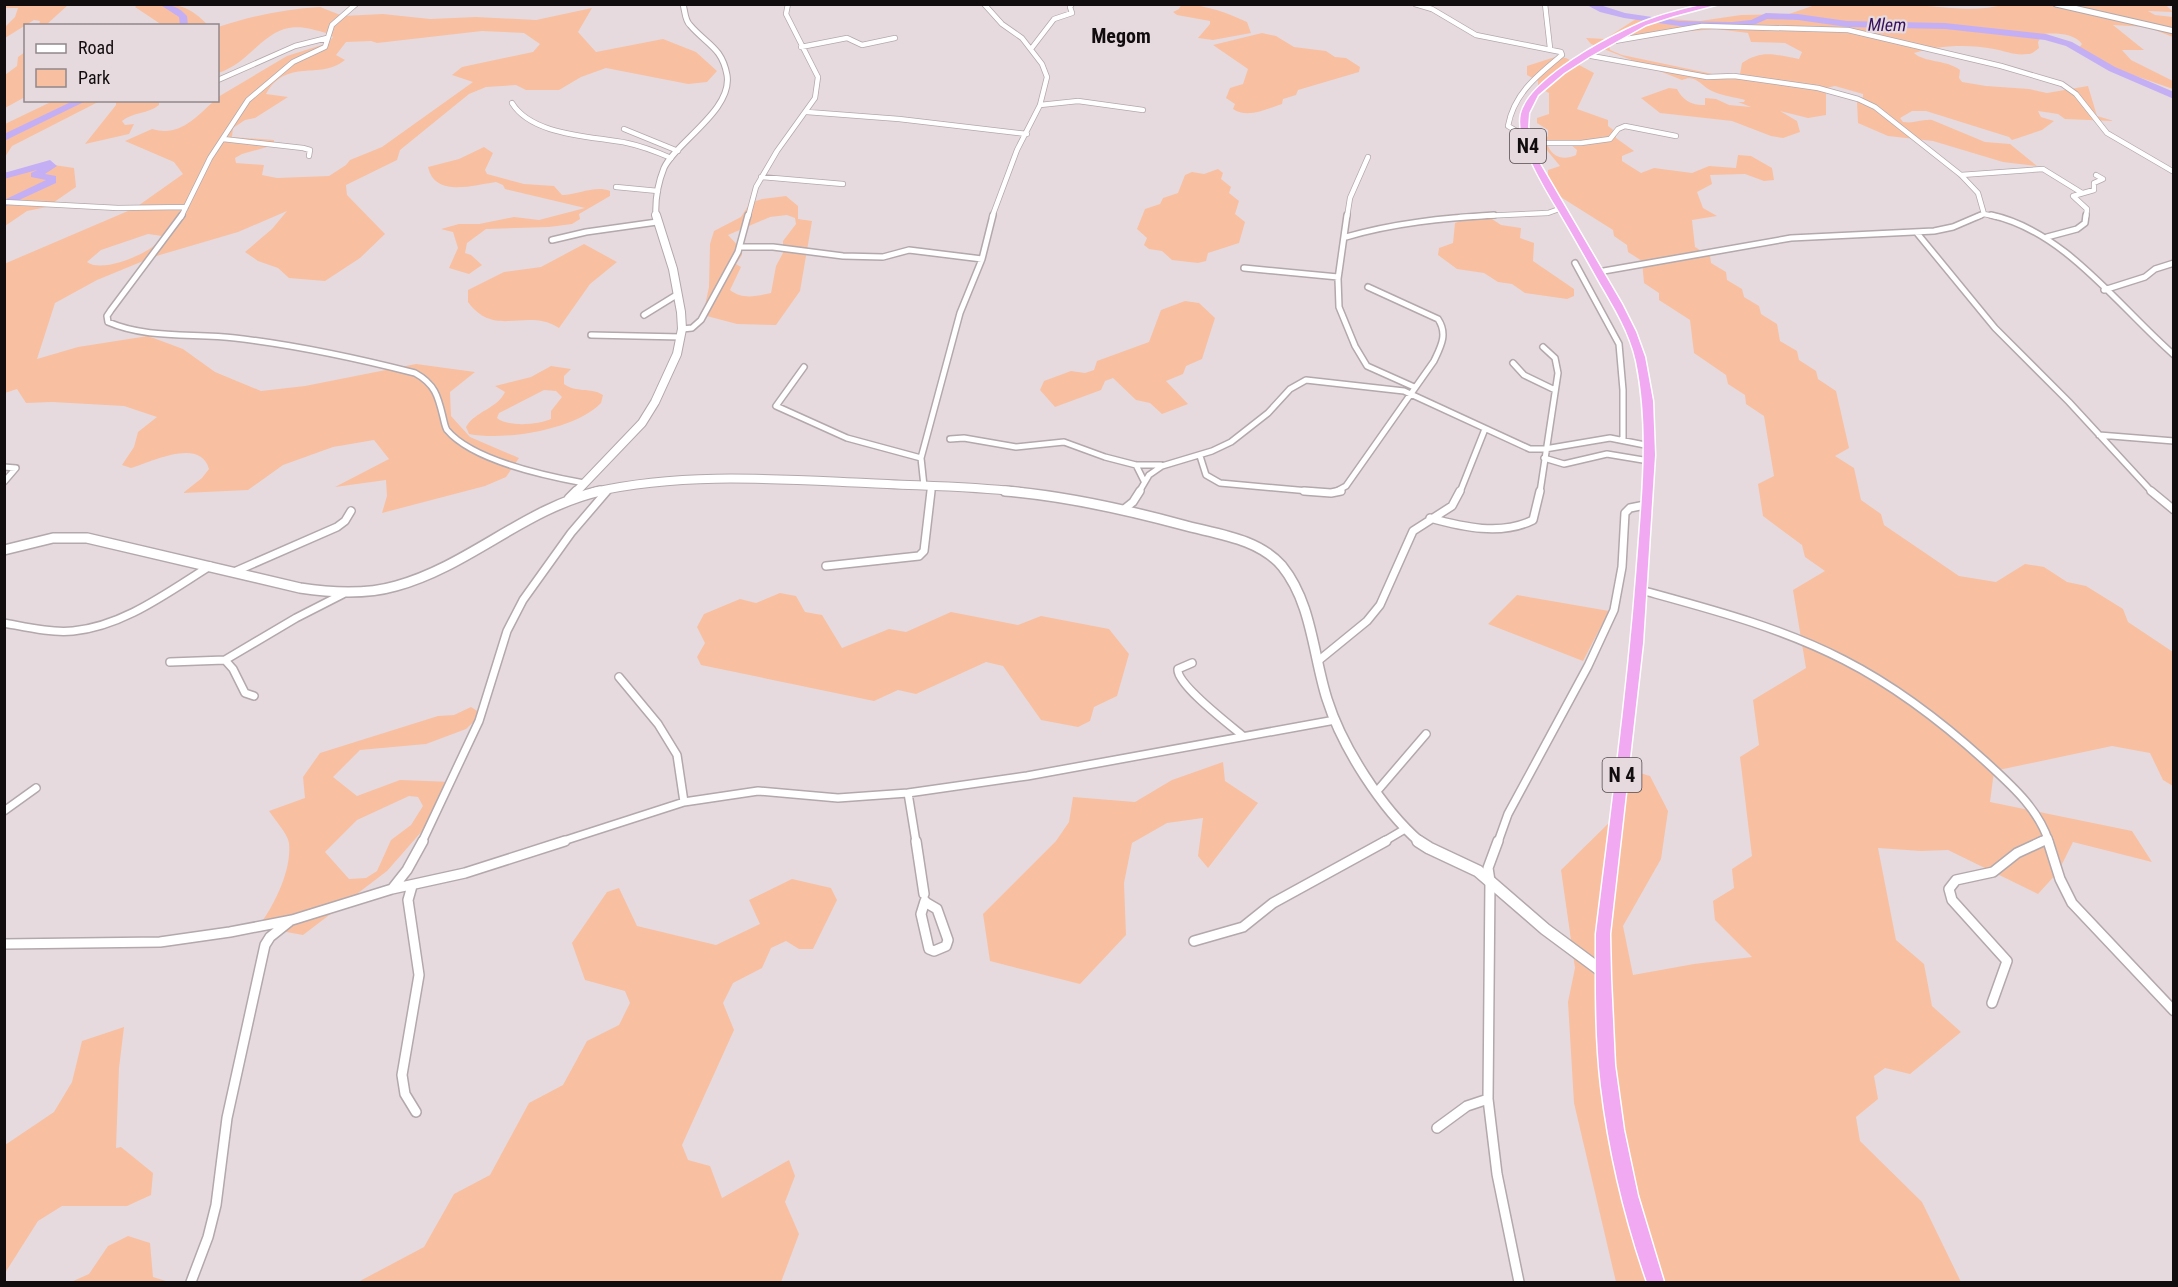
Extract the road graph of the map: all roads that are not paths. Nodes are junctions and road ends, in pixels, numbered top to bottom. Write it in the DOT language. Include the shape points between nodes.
graph roads {
  1 [pos="356,4"];
  2 [pos="683,4"];
  3 [pos="788,4"];
  4 [pos="984,4"];
  5 [pos="1072,4"];
  6 [pos="1415,4"];
  7 [pos="1545,4"];
  8 [pos="1706,4"];
  9 [pos="2056,4"];
  10 [pos="1424,5"];
  11 [pos="1715,5"];
  12 [pos="1694,9"];
  13 [pos="2174,31"];
  14 [pos="327,38"];
  15 [pos="895,38"];
  16 [pos="1607,42"];
  17 [pos="801,47"];
  18 [pos="1550,48"];
  19 [pos="1030,49"];
  20 [pos="1586,55"];
  21 [pos="219,80"];
  22 [pos="512,103"];
  23 [pos="1040,105"];
  24 [pos="1143,110"];
  25 [pos="807,112"];
  26 [pos="624,129"];
  27 [pos="1027,134"];
  28 [pos="1676,136"];
  29 [pos="224,139"];
  30 [pos="1526,139"];
  31 [pos="678,151"];
  32 [pos="309,156"];
  33 [pos="1368,157"];
  34 [pos="671,158"];
  35 [pos="2174,172"];
  36 [pos="1961,175"];
  37 [pos="2096,175"];
  38 [pos="761,177"];
  39 [pos="843,184"];
  40 [pos="616,186"];
  41 [pos="658,191"];
  42 [pos="2082,193"];
  43 [pos="6,202"];
  44 [pos="186,207"];
  45 [pos="1562,208"];
  46 [pos="1984,214"];
  47 [pos="657,222"];
  48 [pos="1917,233"];
  49 [pos="1346,237"];
  50 [pos="2047,237"];
  51 [pos="552,240"];
  52 [pos="740,247"];
  53 [pos="982,259"];
  54 [pos="1575,263"];
  55 [pos="2174,263"];
  56 [pos="1244,268"];
  57 [pos="1598,272"];
  58 [pos="1338,277"];
  59 [pos="1368,287"];
  60 [pos="2104,290"];
  61 [pos="678,294"];
  62 [pos="644,315"];
  63 [pos="682,329"];
  64 [pos="591,335"];
  65 [pos="681,337"];
  66 [pos="1543,347"];
  67 [pos="2174,355"];
  68 [pos="1514,363"];
  69 [pos="804,367"];
  70 [pos="1414,387"];
  71 [pos="1555,390"];
  72 [pos="1410,393"];
  73 [pos="1485,429"];
  74 [pos="2099,435"];
  75 [pos="950,440"];
  76 [pos="1623,440"];
  77 [pos="2174,441"];
  78 [pos="1650,446"];
  79 [pos="1545,449"];
  80 [pos="1200,456"];
  81 [pos="921,458"];
  82 [pos="1544,458"];
  83 [pos="1649,461"];
  84 [pos="1136,465"];
  85 [pos="1164,465"];
  86 [pos="4,467"];
  87 [pos="593,475"];
  88 [pos="1144,481"];
  89 [pos="4,482"];
  90 [pos="584,483"];
  91 [pos="928,486"];
  92 [pos="608,489"];
  93 [pos="567,501"];
  94 [pos="1135,501"];
  95 [pos="1645,505"];
  96 [pos="2174,510"];
  97 [pos="351,511"];
  98 [pos="1122,511"];
  99 [pos="1143,515"];
  100 [pos="1430,518"];
  101 [pos="4,550"];
  102 [pos="210,566"];
  103 [pos="826,566"];
  104 [pos="234,572"];
  105 [pos="1641,590"];
  106 [pos="343,594"];
  107 [pos="4,624"];
  108 [pos="225,660"];
  109 [pos="1318,661"];
  110 [pos="170,662"];
  111 [pos="1192,663"];
  112 [pos="619,677"];
  113 [pos="254,696"];
  114 [pos="1335,720"];
  115 [pos="1426,734"];
  116 [pos="1243,736"];
  117 [pos="36,788"];
  118 [pos="1377,790"];
  119 [pos="908,793"];
  120 [pos="684,802"];
  121 [pos="4,811"];
  122 [pos="1405,830"];
  123 [pos="2048,838"];
  124 [pos="1490,881"];
  125 [pos="412,886"];
  126 [pos="393,889"];
  127 [pos="925,899"];
  128 [pos="292,920"];
  129 [pos="1194,941"];
  130 [pos="4,944"];
  131 [pos="1603,972"];
  132 [pos="1992,1003"];
  133 [pos="2174,1011"];
  134 [pos="1488,1099"];
  135 [pos="416,1112"];
  136 [pos="1437,1128"];
  137 [pos="191,1282"];
  138 [pos="1519,1282"];
  139 [pos="1656,1282"];
  1 -- 14 [label="street" via="330,26"];
  2 -- 31 [label="street" via="690,27 722,57 728,78 713,114"];
  3 -- 17 [label="street" via="786,14"];
  4 -- 19 [label="street"];
  5 -- 19 [label="street" via="1072,13 1054,20"];
  6 -- 10 [label="street"];
  7 -- 18 [label="street"];
  8 -- 12 [label="highway, N4"];
  9 -- 13 [label="street"];
  10 -- 18 [label="street" via="1476,35"];
  11 -- 12 [label="highway, N4"];
  12 -- 16 [label="highway, N4" via="1644,24"];
  14 -- 21 [label="street" via="295,46"];
  14 -- 29 [label="street" via="325,47 293,62 248,100"];
  15 -- 17 [label="street" via="862,45 847,38"];
  16 -- 20 [label="highway, N4"];
  16 -- 35 [label="street" via="1702,26 1848,30 2062,84 2079,97 2107,133"];
  17 -- 25 [label="street" via="818,77 815,98"];
  18 -- 30 [label="street" via="1562,55 1511,105 1508,126"];
  19 -- 23 [label="street" via="1047,77"];
  20 -- 30 [label="highway, N4" via="1535,94 1526,113"];
  20 -- 36 [label="street" via="1699,76 1734,76 1818,88 1853,97 1875,107"];
  22 -- 34 [label="street" via="522,115 546,126 636,145"];
  23 -- 24 [label="street" via="1070,100"];
  23 -- 27 [label="street"];
  25 -- 27 [label="street"];
  25 -- 38 [label="street"];
  26 -- 31 [label="street"];
  27 -- 53 [label="street" via="997,202"];
  28 -- 30 [label="street" via="1625,126 1610,139 1598,142"];
  29 -- 32 [label="street" via="303,148 310,150"];
  29 -- 44 [label="street"];
  30 -- 45 [label="highway, N4"];
  31 -- 34 [label="street"];
  33 -- 49 [label="street" via="1350,198"];
  34 -- 41 [label="street"];
  36 -- 42 [label="street" via="2043,169"];
  36 -- 46 [label="street" via="1978,193"];
  37 -- 42 [label="street" via="2103,179 2094,183 2094,190"];
  38 -- 39 [label="street"];
  38 -- 52 [label="street" via="747,212"];
  40 -- 41 [label="street"];
  41 -- 47 [label="street"];
  42 -- 50 [label="street" via="2073,196 2087,209 2085,223"];
  43 -- 44 [label="street"];
  44 -- 90 [label="street" via="111,310 108,322 126,329 204,334 303,348 415,372 435,388 446,429 459,440 523,470"];
  45 -- 49 [label="street" via="1548,213 1458,217 1381,227"];
  45 -- 57 [label="highway, N4"];
  46 -- 48 [label="street" via="1953,227"];
  46 -- 50 [label="street" via="2012,221"];
  47 -- 51 [label="street"];
  47 -- 61 [label="street"];
  48 -- 57 [label="street" via="1791,238"];
  48 -- 74 [label="street" via="1995,328"];
  49 -- 58 [label="street"];
  50 -- 60 [label="street" via="2064,248"];
  52 -- 53 [label="street" via="843,256 883,256 909,250"];
  52 -- 63 [label="street" via="701,320 692,328"];
  53 -- 81 [label="street" via="960,314"];
  54 -- 76 [label="street" via="1620,347"];
  55 -- 60 [label="street"];
  56 -- 58 [label="street"];
  57 -- 78 [label="highway, N 4" via="1640,357 1648,401"];
  58 -- 70 [label="street" via="1339,307 1364,363"];
  59 -- 70 [label="street" via="1444,324 1443,340 1434,361"];
  60 -- 67 [label="street"];
  61 -- 62 [label="street"];
  61 -- 63 [label="street"];
  63 -- 65 [label="street"];
  64 -- 65 [label="street"];
  65 -- 87 [label="street" via="665,383 647,416"];
  66 -- 71 [label="street" via="1557,362"];
  68 -- 71 [label="street" via="1524,375"];
  69 -- 81 [label="street" via="776,406 826,432"];
  70 -- 72 [label="street"];
  71 -- 79 [label="street"];
  72 -- 73 [label="street"];
  72 -- 80 [label="street" via="1303,380 1250,428"];
  72 -- 80 [label="street" via="1346,486 1336,492 1215,482 1206,475"];
  73 -- 79 [label="street" via="1524,447"];
  73 -- 100 [label="street" via="1456,501"];
  74 -- 77 [label="street"];
  74 -- 96 [label="street"];
  75 -- 84 [label="street" via="964,438 1016,447 1064,442"];
  76 -- 78 [label="street"];
  76 -- 79 [label="street" via="1604,438"];
  78 -- 83 [label="highway, N 4"];
  79 -- 82 [label="street"];
  80 -- 85 [label="street"];
  81 -- 91 [label="street"];
  82 -- 83 [label="street" via="1564,464 1607,454"];
  82 -- 100 [label="street" via="1537,511 1530,523 1478,529"];
  83 -- 95 [label="highway, N 4"];
  84 -- 85 [label="street"];
  84 -- 88 [label="street"];
  85 -- 88 [label="street"];
  86 -- 89 [label="street" via="16,468"];
  87 -- 90 [label="street"];
  87 -- 92 [label="street"];
  88 -- 94 [label="street"];
  90 -- 93 [label="street"];
  91 -- 92 [label="street" via="704,476"];
  91 -- 98 [label="street" via="1043,494"];
  91 -- 103 [label="street" via="925,544 919,556"];
  92 -- 93 [label="street"];
  92 -- 126 [label="street" via="523,600 507,632 479,721 437,814"];
  93 -- 106 [label="street" via="405,585"];
  94 -- 98 [label="street"];
  94 -- 99 [label="street"];
  95 -- 105 [label="highway, N 4"];
  95 -- 124 [label="street" via="1625,513 1622,567 1614,610 1508,814 1488,868"];
  97 -- 104 [label="street" via="343,524"];
  98 -- 99 [label="street"];
  99 -- 109 [label="street" via="1241,541 1270,555 1299,597"];
  100 -- 109 [label="street" via="1413,531 1380,605 1367,621"];
  101 -- 102 [label="street" via="75,537"];
  102 -- 104 [label="street"];
  102 -- 107 [label="street" via="136,611 89,628 54,630"];
  104 -- 106 [label="street" via="303,590"];
  105 -- 123 [label="street" via="1752,622 1859,668 1914,705 1981,759 2036,813"];
  105 -- 131 [label="highway, N 4" via="1603,934"];
  106 -- 108 [label="street"];
  108 -- 110 [label="street"];
  108 -- 113 [label="street" via="245,693"];
  109 -- 114 [label="street"];
  111 -- 116 [label="street" via="1178,669 1179,676"];
  112 -- 120 [label="street" via="658,724 677,755"];
  114 -- 116 [label="street"];
  114 -- 118 [label="street"];
  115 -- 118 [label="street"];
  116 -- 119 [label="street"];
  117 -- 121 [label="street"];
  118 -- 122 [label="street"];
  119 -- 120 [label="street" via="838,798 758,791"];
  119 -- 127 [label="street"];
  120 -- 125 [label="street" via="485,867"];
  122 -- 124 [label="street" via="1424,846 1471,866"];
  122 -- 129 [label="street" via="1273,903 1243,927"];
  123 -- 132 [label="street" via="2017,853 1993,872 1956,880 1948,892 2007,961"];
  123 -- 133 [label="street" via="2072,903"];
  124 -- 131 [label="street"];
  124 -- 134 [label="street"];
  125 -- 126 [label="street"];
  125 -- 135 [label="street" via="408,900 419,975 402,1075 405,1094"];
  126 -- 128 [label="street"];
  127 -- 127 [label="street" via="921,914 930,949 934,951 946,946 948,940 937,909"];
  128 -- 130 [label="street" via="160,942"];
  128 -- 137 [label="street" via="265,945 227,1118 216,1205"];
  131 -- 139 [label="highway, N 4" via="1611,1108 1626,1183"];
  134 -- 136 [label="street" via="1467,1106"];
  134 -- 138 [label="street" via="1497,1174"];
}
